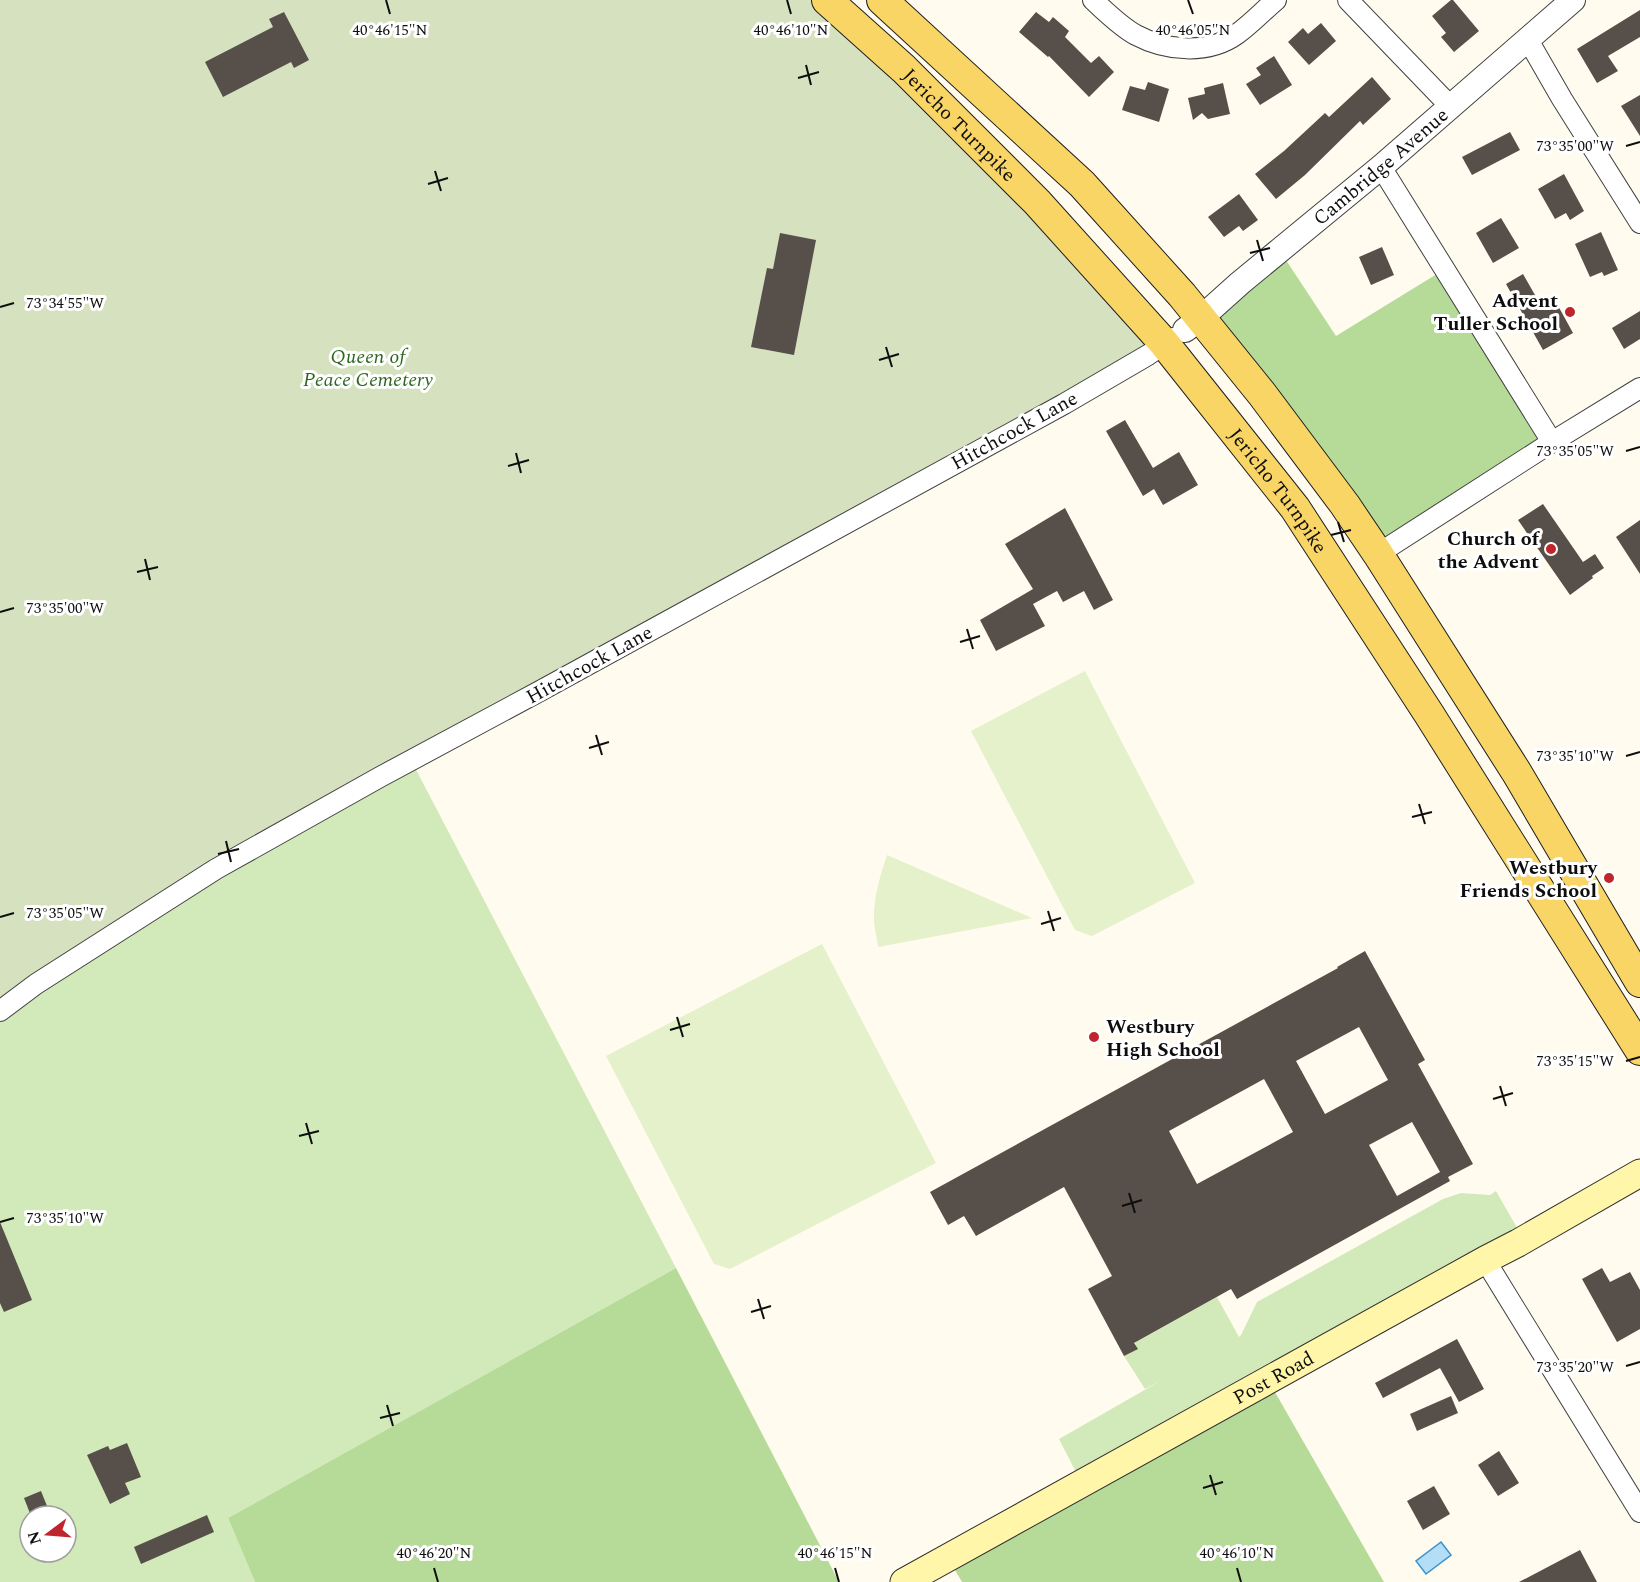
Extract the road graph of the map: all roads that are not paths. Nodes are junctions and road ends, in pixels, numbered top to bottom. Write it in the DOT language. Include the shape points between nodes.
graph roads {
  1 [pos="827,0"];
  2 [pos="882,0"];
  3 [pos="1093,0"];
  4 [pos="1275,0"];
  5 [pos="1348,0"];
  6 [pos="1573,0"];
  7 [pos="1527,40"];
  8 [pos="1450,106"];
  9 [pos="1382,168"];
  10 [pos="1640,223"];
  11 [pos="1183,331"];
  12 [pos="1640,388"];
  13 [pos="1552,442"];
  14 [pos="1378,554"];
  15 [pos="1465,692"];
  16 [pos="1429,714"];
  17 [pos="1640,982"];
  18 [pos="0,1011"];
  19 [pos="1640,1050"];
  20 [pos="1640,1173"];
  21 [pos="1485,1260"];
  22 [pos="1640,1512"];
  23 [pos="904,1582"];
  1 -- 11 [label="main road, Jericho Turnpike" via="904,69 1037,202"];
  2 -- 11 [label="main road, Jericho Turnpike" via="1082,184"];
  3 -- 4 [label="street" via="1134,34 1154,44 1178,49 1203,47 1236,35"];
  5 -- 8 [label="street"];
  6 -- 7 [label="street, Cambridge Avenue"];
  7 -- 8 [label="street, Cambridge Avenue"];
  7 -- 10 [label="street"];
  8 -- 9 [label="street, Cambridge Avenue"];
  9 -- 11 [label="street, Cambridge Avenue"];
  9 -- 13 [label="street"];
  11 -- 14 [label="main road, Jericho Turnpike" via="1262,394"];
  11 -- 16 [label="main road, Jericho Turnpike"];
  11 -- 18 [label="street, Hitchcock Lane" via="1064,404 226,864 36,984"];
  12 -- 13 [label="street"];
  13 -- 14 [label="street"];
  14 -- 15 [label="main road, Jericho Turnpike"];
  15 -- 16 [label="main road"];
  15 -- 17 [label="main road, Jericho Turnpike"];
  16 -- 19 [label="main road, Jericho Turnpike"];
  20 -- 21 [label="main road, Post Road"];
  21 -- 22 [label="street"];
  21 -- 23 [label="main road, Post Road"];
}
